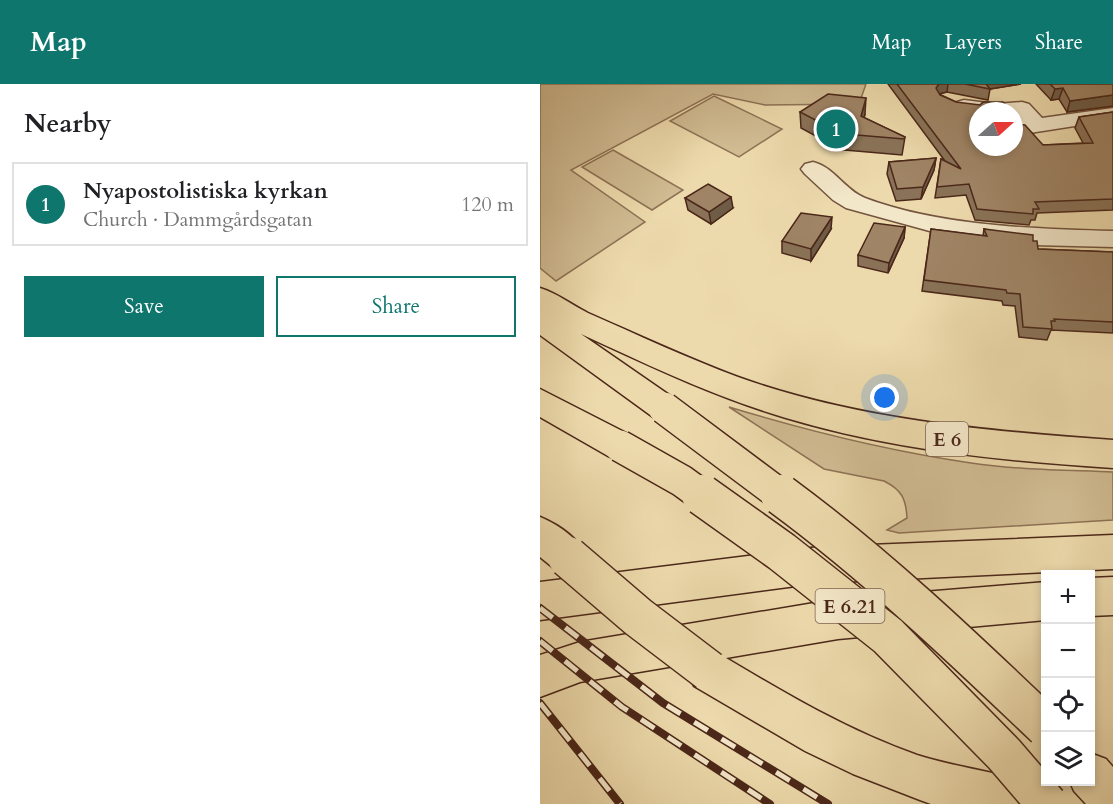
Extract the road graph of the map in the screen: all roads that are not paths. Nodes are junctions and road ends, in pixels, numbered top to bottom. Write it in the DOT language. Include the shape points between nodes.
graph roads {
  1 [pos="1016,84"];
  2 [pos="946,100"];
  3 [pos="1020,102"];
  4 [pos="969,107"];
  5 [pos="1023,109"];
  6 [pos="1113,114"];
  7 [pos="1038,125"];
  8 [pos="1023,128"];
  9 [pos="813,169"];
  10 [pos="1113,239"];
  11 [pos="540,298"];
  12 [pos="540,320"];
  13 [pos="540,402"];
  14 [pos="1113,454"];
  15 [pos="554,546"];
  16 [pos="1113,552"];
  17 [pos="1113,596"];
  18 [pos="1095,597"];
  19 [pos="1041,601"];
  20 [pos="540,602"];
  21 [pos="540,676"];
  22 [pos="1041,722"];
  23 [pos="1095,780"];
  24 [pos="1113,800"];
  25 [pos="1025,804"];
  26 [pos="1047,804"];
  1 -- 3 [label="street"];
  2 -- 4 [label="street"];
  5 -- 7 [label="street"];
  6 -- 7 [label="street"];
  7 -- 8 [label="street"];
  9 -- 10 [label="street" via="842,195 865,206 937,225 1034,237"];
  11 -- 14 [label="highway, E 6" via="558,311 691,372 784,404 955,441"];
  12 -- 22 [label="highway, E 6.21, bridge" via="839,538"];
  13 -- 26 [label="highway, E 6.21, bridge" via="682,481 782,552 888,636 1004,754"];
  15 -- 25 [label="highway, bridge" via="709,671 819,736 941,784"];
  16 -- 20 [label="highway" via="819,565"];
  17 -- 18 [label="highway"];
  19 -- 21 [label="highway" via="827,620 580,662"];
  23 -- 24 [label="highway"];
}
